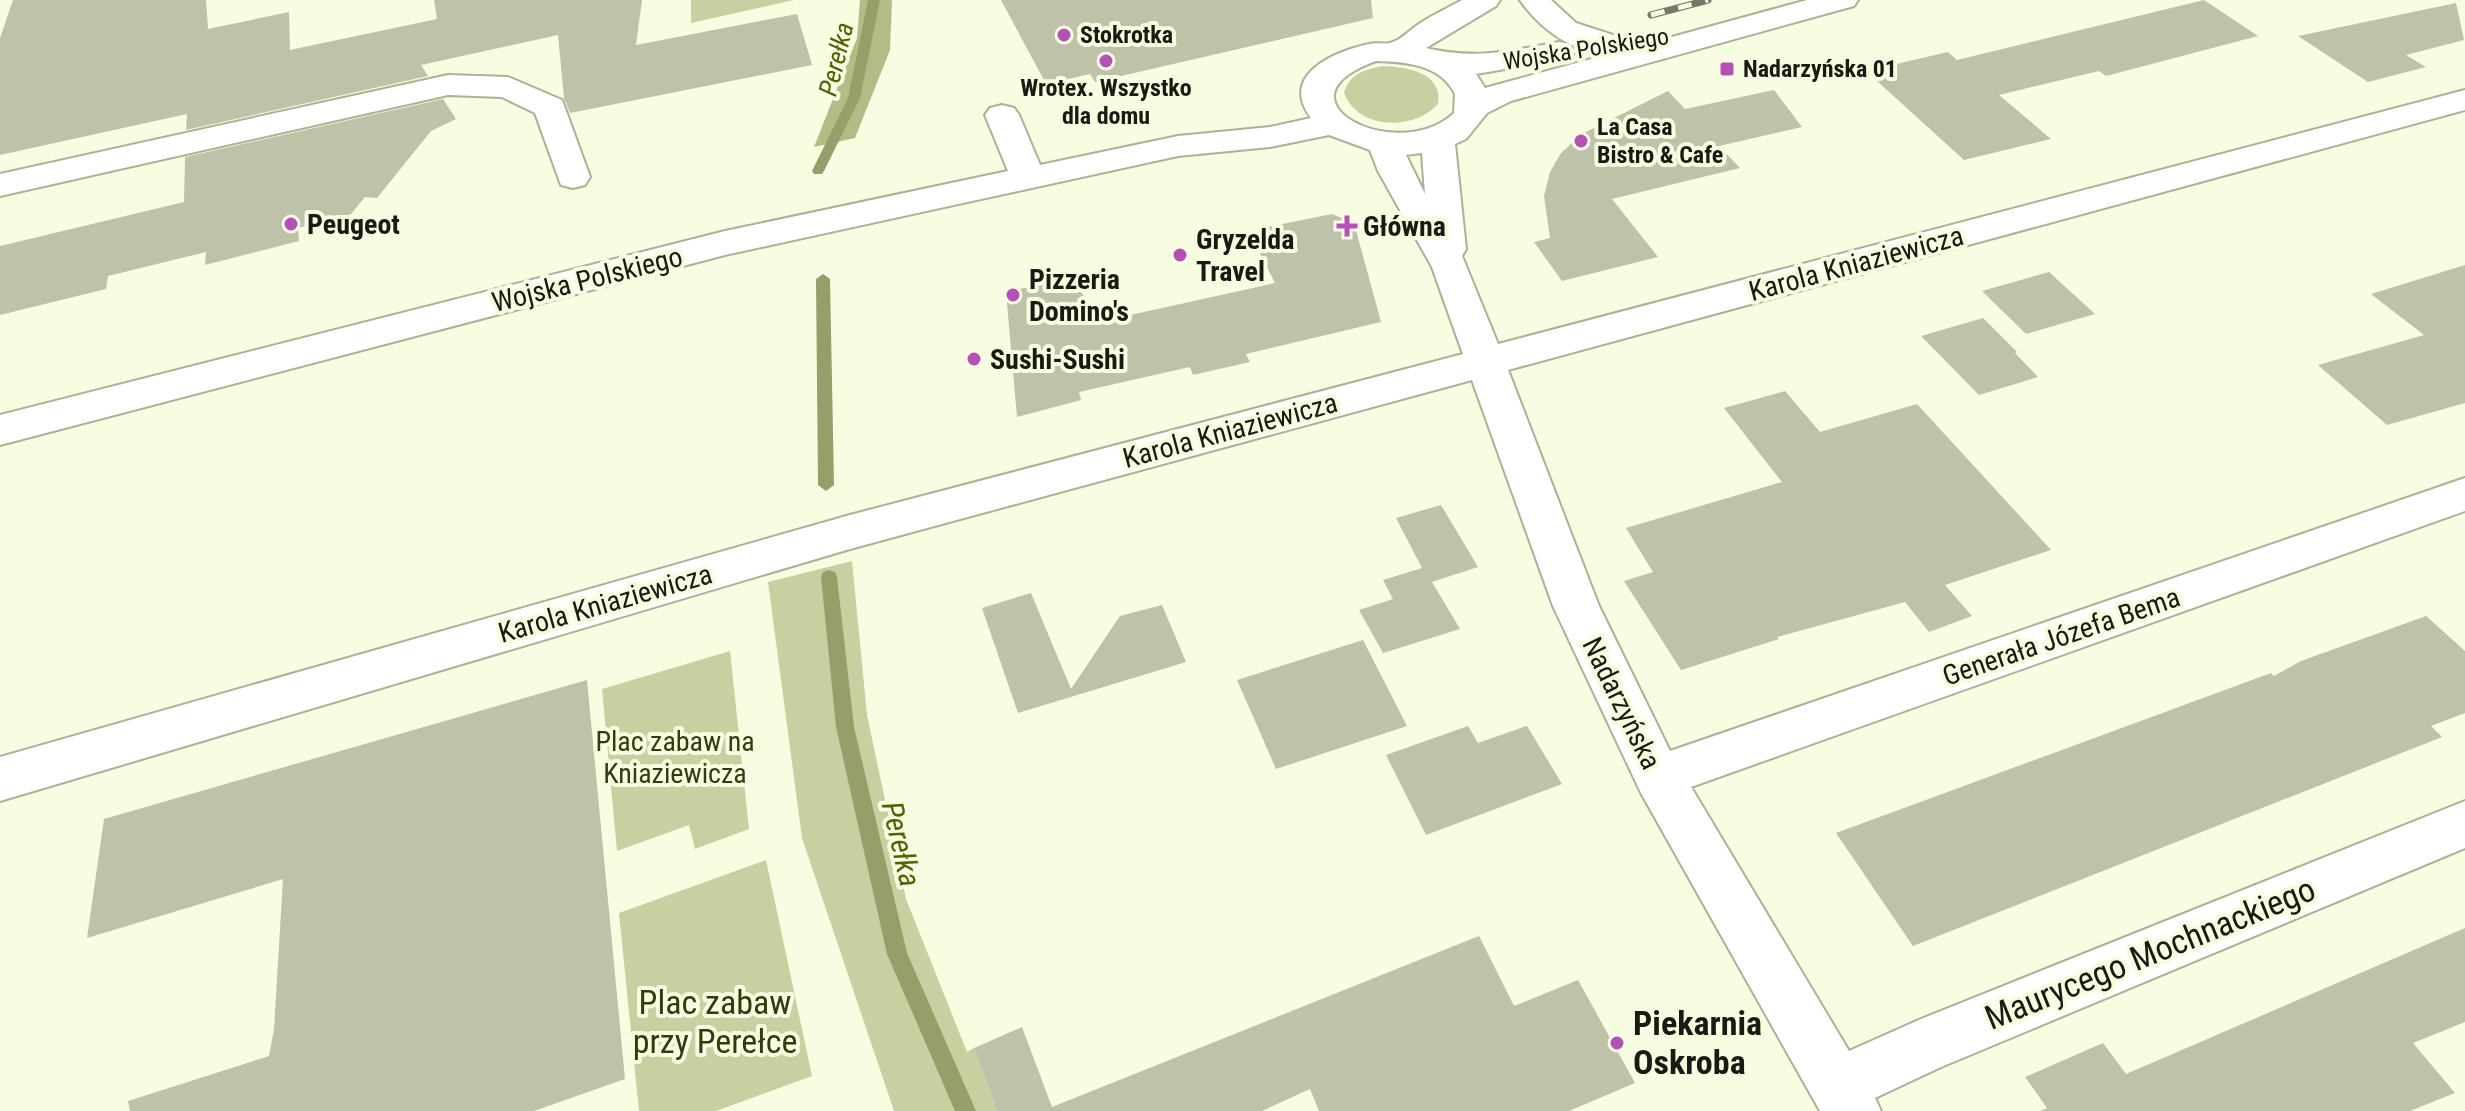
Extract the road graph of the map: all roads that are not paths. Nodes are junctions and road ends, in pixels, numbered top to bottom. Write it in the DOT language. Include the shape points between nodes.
graph roads {
  1 [pos="1535,0"];
  2 [pos="1843,0"];
  3 [pos="1479,1"];
  4 [pos="1728,29"];
  5 [pos="1605,43"];
  6 [pos="1400,52"];
  7 [pos="1443,64"];
  8 [pos="2465,100"];
  9 [pos="1473,107"];
  10 [pos="1325,111"];
  11 [pos="1002,115"];
  12 [pos="1438,138"];
  13 [pos="1385,144"];
  14 [pos="1027,176"];
  15 [pos="573,177"];
  16 [pos="0,185"];
  17 [pos="1450,267"];
  18 [pos="1484,362"];
  19 [pos="0,430"];
  20 [pos="2465,494"];
  21 [pos="1658,777"];
  22 [pos="0,779"];
  23 [pos="2465,824"];
  24 [pos="1845,1098"];
  1 -- 5 [label="street" via="1550,21"];
  2 -- 4 [label="street, Wojska Polskiego"];
  3 -- 6 [label="street"];
  3 -- 7 [label="street" via="1469,38"];
  4 -- 5 [label="street, Wojska Polskiego"];
  4 -- 9 [label="street, Wojska Polskiego" via="1499,94"];
  5 -- 7 [label="street, Wojska Polskiego" via="1480,65"];
  6 -- 7 [label="street"];
  6 -- 10 [label="street" via="1374,52 1332,68 1320,82"];
  7 -- 9 [label="street" via="1467,83"];
  8 -- 18 [label="street, Karola Kniaziewicza"];
  9 -- 12 [label="street" via="1466,120"];
  10 -- 13 [label="street" via="1359,138"];
  10 -- 14 [label="street, Wojska Polskiego" via="1270,137 1178,146"];
  11 -- 14 [label="street"];
  12 -- 13 [label="street"];
  12 -- 17 [label="street, Nadarzyńska"];
  13 -- 17 [label="street, Nadarzyńska"];
  14 -- 19 [label="street, Wojska Polskiego" via="725,243"];
  15 -- 16 [label="street" via="550,107 508,87 448,85"];
  17 -- 18 [label="street, Nadarzyńska"];
  18 -- 21 [label="street, Nadarzyńska" via="1576,606"];
  18 -- 22 [label="street, Karola Kniaziewicza" via="785,550"];
  20 -- 21 [label="street, Generała Józefa Bema"];
  21 -- 24 [label="street, Nadarzyńska"];
  23 -- 24 [label="street, Maurycego Mochnackiego" via="1921,1047"];
}
